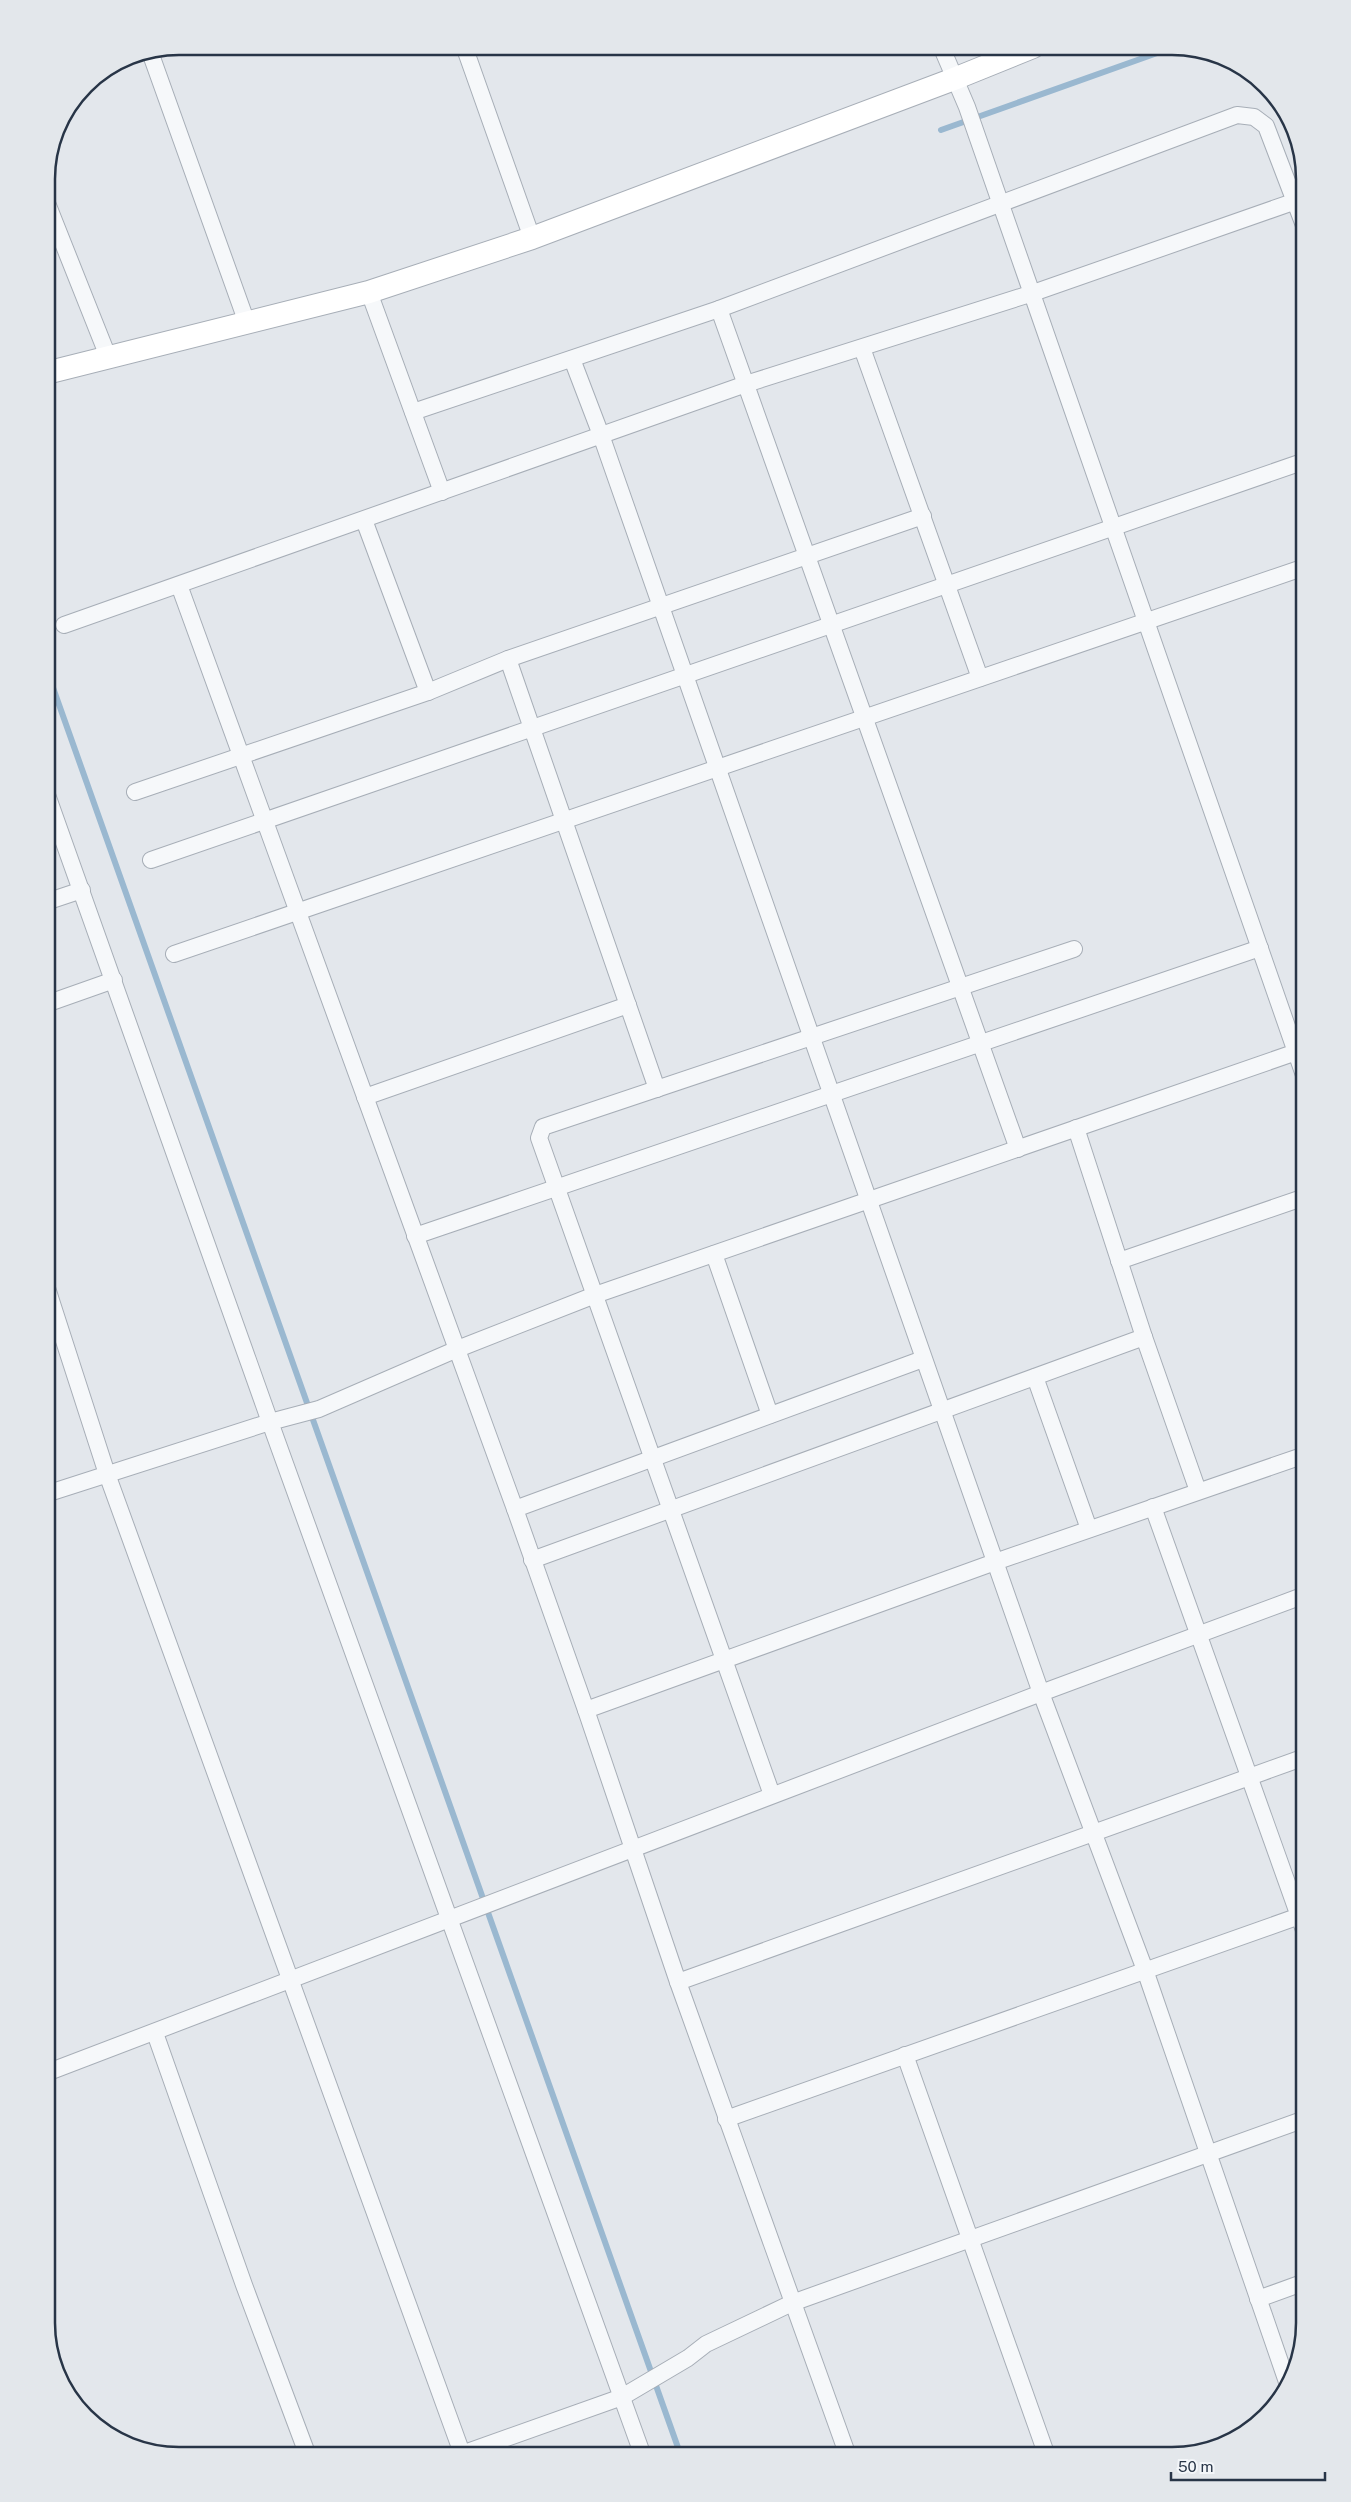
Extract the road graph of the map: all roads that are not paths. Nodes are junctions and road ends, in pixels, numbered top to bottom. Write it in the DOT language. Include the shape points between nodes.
graph roads {
  1 [pos="467,55"];
  2 [pos="945,55"];
  3 [pos="1011,55"];
  4 [pos="152,58"];
  5 [pos="954,79"];
  6 [pos="1296,201"];
  7 [pos="1001,204"];
  8 [pos="55,225"];
  9 [pos="532,238"];
  10 [pos="369,292"];
  11 [pos="1033,293"];
  12 [pos="719,309"];
  13 [pos="247,323"];
  14 [pos="862,348"];
  15 [pos="109,359"];
  16 [pos="572,359"];
  17 [pos="55,371"];
  18 [pos="746,384"];
  19 [pos="413,412"];
  20 [pos="601,435"];
  21 [pos="1296,464"];
  22 [pos="442,492"];
  23 [pos="923,516"];
  24 [pos="364,520"];
  25 [pos="1113,528"];
  26 [pos="808,556"];
  27 [pos="1296,570"];
  28 [pos="178,585"];
  29 [pos="947,585"];
  30 [pos="661,608"];
  31 [pos="1146,621"];
  32 [pos="832,625"];
  33 [pos="64,626"];
  34 [pos="508,659"];
  35 [pos="685,676"];
  36 [pos="980,678"];
  37 [pos="428,692"];
  38 [pos="865,718"];
  39 [pos="531,729"];
  40 [pos="242,756"];
  41 [pos="718,768"];
  42 [pos="135,792"];
  43 [pos="55,816"];
  44 [pos="264,821"];
  45 [pos="563,821"];
  46 [pos="151,860"];
  47 [pos="82,890"];
  48 [pos="55,899"];
  49 [pos="297,912"];
  50 [pos="1260,948"];
  51 [pos="1074,949"];
  52 [pos="174,954"];
  53 [pos="114,980"];
  54 [pos="960,987"];
  55 [pos="55,1001"];
  56 [pos="628,1005"];
  57 [pos="812,1037"];
  58 [pos="1296,1041"];
  59 [pos="980,1043"];
  60 [pos="1296,1052"];
  61 [pos="657,1089"];
  62 [pos="831,1093"];
  63 [pos="364,1098"];
  64 [pos="1076,1128"];
  65 [pos="1018,1149"];
  66 [pos="556,1187"];
  67 [pos="869,1200"];
  68 [pos="1296,1201"];
  69 [pos="415,1236"];
  70 [pos="714,1254"];
  71 [pos="1119,1261"];
  72 [pos="595,1296"];
  73 [pos="55,1313"];
  74 [pos="1144,1337"];
  75 [pos="455,1350"];
  76 [pos="923,1359"];
  77 [pos="1035,1377"];
  78 [pos="942,1410"];
  79 [pos="770,1415"];
  80 [pos="270,1422"];
  81 [pos="1296,1458"];
  82 [pos="652,1459"];
  83 [pos="107,1474"];
  84 [pos="55,1491"];
  85 [pos="1198,1491"];
  86 [pos="1153,1507"];
  87 [pos="515,1509"];
  88 [pos="671,1509"];
  89 [pos="1089,1529"];
  90 [pos="532,1560"];
  91 [pos="995,1562"];
  92 [pos="1296,1598"];
  93 [pos="1196,1634"];
  94 [pos="724,1660"];
  95 [pos="1041,1693"];
  96 [pos="586,1710"];
  97 [pos="1296,1760"];
  98 [pos="1248,1776"];
  99 [pos="772,1795"];
  100 [pos="1093,1831"];
  101 [pos="633,1849"];
  102 [pos="1296,1900"];
  103 [pos="1296,1917"];
  104 [pos="450,1920"];
  105 [pos="1145,1970"];
  106 [pos="290,1980"];
  107 [pos="678,1982"];
  108 [pos="156,2033"];
  109 [pos="905,2055"];
  110 [pos="55,2070"];
  111 [pos="726,2118"];
  112 [pos="1296,2122"];
  113 [pos="1209,2153"];
  114 [pos="969,2239"];
  115 [pos="1296,2285"];
  116 [pos="1258,2299"];
  117 [pos="792,2303"];
  118 [pos="1284,2375"];
  119 [pos="622,2397"];
  120 [pos="305,2447"];
  121 [pos="457,2447"];
  122 [pos="482,2447"];
  123 [pos="640,2447"];
  124 [pos="845,2447"];
  125 [pos="1044,2447"];
  1 -- 9 [label="street"];
  2 -- 5 [label="street"];
  3 -- 5 [label="street"];
  4 -- 13 [label="street"];
  5 -- 7 [label="street" via="968,106"];
  5 -- 9 [label="street"];
  6 -- 7 [label="street" via="1266,126 1254,117 1237,115"];
  6 -- 11 [label="street"];
  7 -- 11 [label="street"];
  7 -- 12 [label="street"];
  8 -- 15 [label="street"];
  9 -- 10 [label="street"];
  10 -- 13 [label="street"];
  10 -- 19 [label="street"];
  11 -- 14 [label="street"];
  11 -- 25 [label="street"];
  12 -- 16 [label="street"];
  12 -- 18 [label="street"];
  13 -- 15 [label="street"];
  14 -- 18 [label="street"];
  14 -- 23 [label="street"];
  15 -- 17 [label="street"];
  16 -- 19 [label="street"];
  16 -- 20 [label="street"];
  18 -- 20 [label="street"];
  18 -- 26 [label="street"];
  19 -- 22 [label="street"];
  20 -- 22 [label="street"];
  20 -- 30 [label="street"];
  21 -- 25 [label="street"];
  22 -- 24 [label="street"];
  23 -- 26 [label="street"];
  23 -- 29 [label="street"];
  24 -- 28 [label="street"];
  24 -- 37 [label="street"];
  25 -- 29 [label="street"];
  25 -- 31 [label="street"];
  26 -- 30 [label="street"];
  26 -- 32 [label="street"];
  27 -- 31 [label="street"];
  28 -- 33 [label="street"];
  28 -- 40 [label="street"];
  29 -- 32 [label="street"];
  29 -- 36 [label="street"];
  30 -- 34 [label="street"];
  30 -- 35 [label="street"];
  31 -- 36 [label="street"];
  31 -- 50 [label="street"];
  32 -- 35 [label="street"];
  32 -- 38 [label="street"];
  34 -- 37 [label="street"];
  34 -- 39 [label="street"];
  35 -- 39 [label="street"];
  35 -- 41 [label="street"];
  36 -- 38 [label="street"];
  37 -- 40 [label="street"];
  38 -- 41 [label="street"];
  38 -- 54 [label="street"];
  39 -- 44 [label="street"];
  39 -- 45 [label="street"];
  40 -- 42 [label="street"];
  40 -- 44 [label="street"];
  41 -- 45 [label="street"];
  41 -- 57 [label="street"];
  43 -- 47 [label="street"];
  44 -- 46 [label="street"];
  44 -- 49 [label="street"];
  45 -- 49 [label="street"];
  45 -- 56 [label="street"];
  47 -- 48 [label="street"];
  47 -- 53 [label="street"];
  49 -- 52 [label="street"];
  49 -- 63 [label="street"];
  50 -- 58 [label="street"];
  50 -- 59 [label="street"];
  51 -- 54 [label="street"];
  53 -- 55 [label="street"];
  53 -- 80 [label="street"];
  54 -- 57 [label="street"];
  54 -- 59 [label="street"];
  56 -- 61 [label="street"];
  56 -- 63 [label="street"];
  57 -- 61 [label="street"];
  57 -- 62 [label="street"];
  59 -- 62 [label="street"];
  59 -- 65 [label="street"];
  60 -- 64 [label="street"];
  61 -- 66 [label="street" via="543,1127 539,1138"];
  62 -- 66 [label="street"];
  62 -- 67 [label="street"];
  63 -- 69 [label="street"];
  64 -- 65 [label="street"];
  64 -- 71 [label="street"];
  65 -- 67 [label="street"];
  66 -- 69 [label="street"];
  66 -- 72 [label="street"];
  67 -- 70 [label="street"];
  67 -- 76 [label="street"];
  68 -- 71 [label="street"];
  69 -- 75 [label="street"];
  70 -- 72 [label="street"];
  70 -- 79 [label="street"];
  71 -- 74 [label="street"];
  72 -- 75 [label="street"];
  72 -- 82 [label="street"];
  73 -- 83 [label="street"];
  74 -- 77 [label="street"];
  74 -- 85 [label="street"];
  75 -- 80 [label="street" via="320,1409"];
  75 -- 87 [label="street"];
  76 -- 78 [label="street"];
  76 -- 79 [label="street"];
  77 -- 78 [label="street"];
  77 -- 89 [label="street"];
  78 -- 88 [label="street"];
  78 -- 91 [label="street"];
  79 -- 82 [label="street"];
  80 -- 83 [label="street"];
  80 -- 104 [label="street"];
  81 -- 85 [label="street"];
  82 -- 87 [label="street"];
  82 -- 88 [label="street"];
  83 -- 84 [label="street"];
  83 -- 106 [label="street"];
  85 -- 86 [label="street"];
  86 -- 89 [label="street"];
  86 -- 93 [label="street"];
  87 -- 90 [label="street"];
  88 -- 90 [label="street"];
  88 -- 94 [label="street"];
  89 -- 91 [label="street"];
  90 -- 96 [label="street"];
  91 -- 94 [label="street"];
  91 -- 95 [label="street"];
  92 -- 93 [label="street"];
  93 -- 95 [label="street"];
  93 -- 98 [label="street"];
  94 -- 96 [label="street"];
  94 -- 99 [label="street"];
  95 -- 99 [label="street"];
  95 -- 100 [label="street"];
  96 -- 101 [label="street"];
  97 -- 98 [label="street"];
  98 -- 100 [label="street"];
  98 -- 102 [label="street"];
  99 -- 101 [label="street"];
  100 -- 105 [label="street"];
  100 -- 107 [label="street"];
  101 -- 104 [label="street"];
  101 -- 107 [label="street"];
  103 -- 105 [label="street"];
  104 -- 106 [label="street"];
  104 -- 119 [label="street"];
  105 -- 109 [label="street"];
  105 -- 113 [label="street"];
  106 -- 108 [label="street"];
  106 -- 121 [label="street"];
  107 -- 111 [label="street"];
  108 -- 110 [label="street"];
  108 -- 120 [label="street"];
  109 -- 111 [label="street"];
  109 -- 114 [label="street"];
  111 -- 117 [label="street"];
  112 -- 113 [label="street"];
  113 -- 114 [label="street"];
  113 -- 116 [label="street"];
  114 -- 117 [label="street"];
  114 -- 125 [label="street"];
  115 -- 116 [label="street"];
  116 -- 118 [label="street"];
  117 -- 119 [label="street" via="706,2344"];
  117 -- 124 [label="street"];
  119 -- 122 [label="street"];
  119 -- 123 [label="street"];
}
